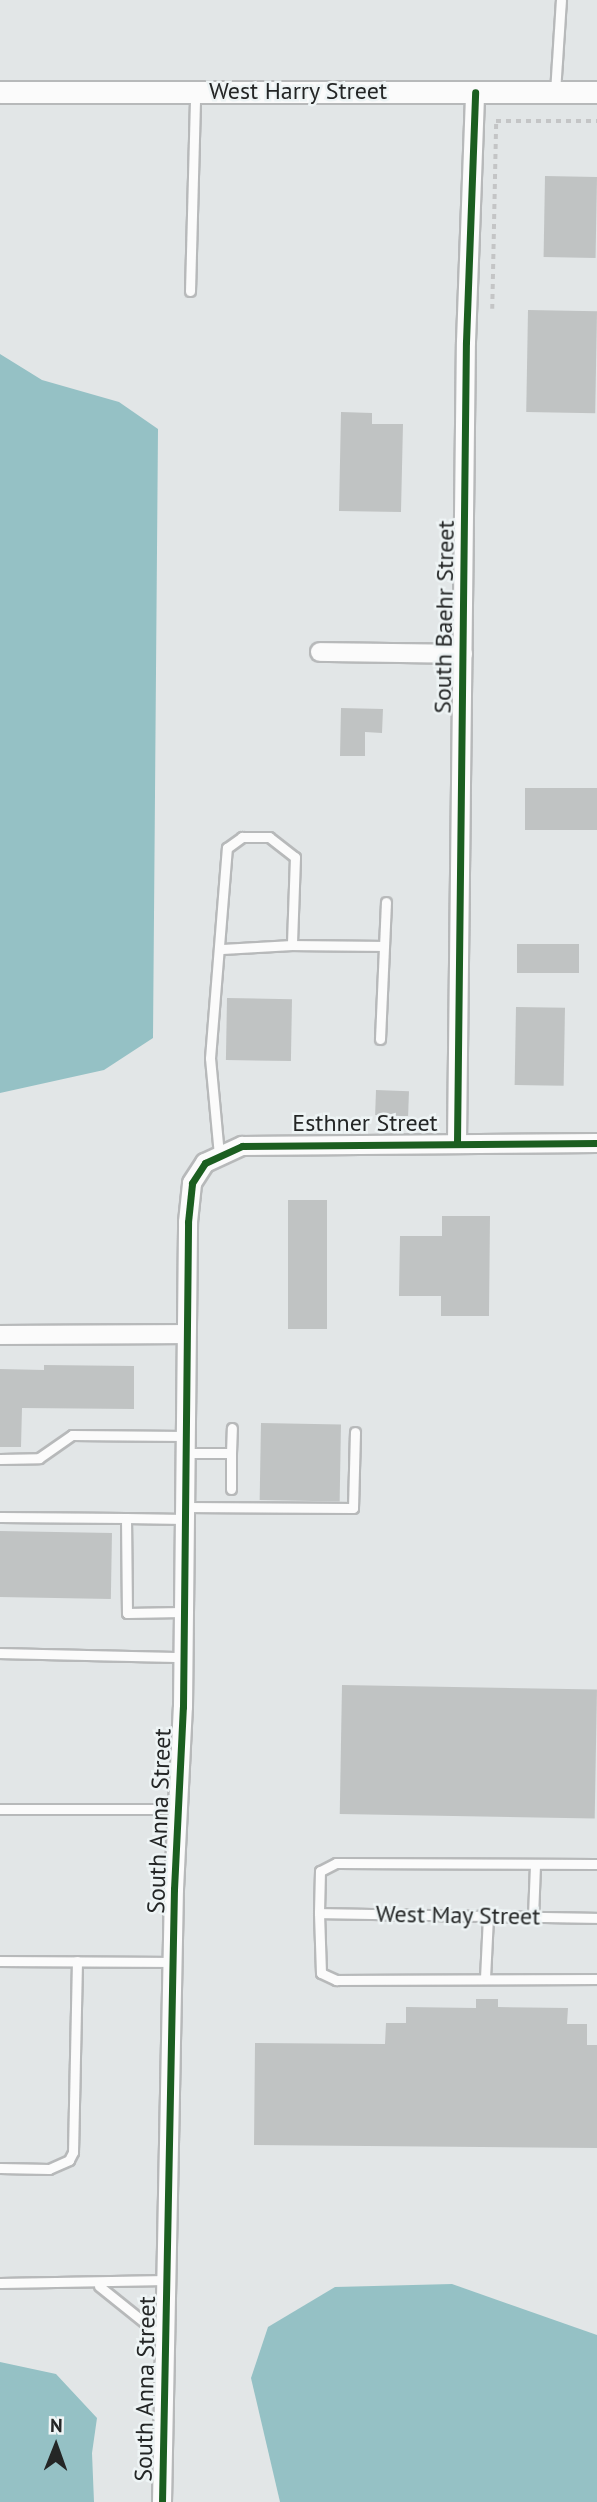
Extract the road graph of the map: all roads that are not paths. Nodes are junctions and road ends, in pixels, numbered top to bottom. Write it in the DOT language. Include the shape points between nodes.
graph roads {
  1 [pos="561,0"];
  2 [pos="195,90"];
  3 [pos="0,92"];
  4 [pos="475,92"];
  5 [pos="555,92"];
  6 [pos="597,92"];
  7 [pos="190,291"];
  8 [pos="320,652"];
  9 [pos="463,654"];
  10 [pos="386,902"];
  11 [pos="292,945"];
  12 [pos="383,946"];
  13 [pos="222,949"];
  14 [pos="380,1039"];
  15 [pos="457,1142"];
  16 [pos="597,1143"];
  17 [pos="219,1155"];
  18 [pos="185,1334"];
  19 [pos="0,1335"];
  20 [pos="232,1428"];
  21 [pos="355,1432"];
  22 [pos="184,1444"];
  23 [pos="231,1453"];
  24 [pos="0,1459"];
  25 [pos="231,1489"];
  26 [pos="184,1513"];
  27 [pos="0,1517"];
  28 [pos="126,1518"];
  29 [pos="182,1612"];
  30 [pos="0,1653"];
  31 [pos="182,1657"];
  32 [pos="0,1809"];
  33 [pos="178,1810"];
  34 [pos="535,1864"];
  35 [pos="597,1864"];
  36 [pos="319,1913"];
  37 [pos="488,1916"];
  38 [pos="533,1917"];
  39 [pos="597,1918"];
  40 [pos="0,1961"];
  41 [pos="77,1961"];
  42 [pos="173,1962"];
  43 [pos="485,1978"];
  44 [pos="597,1979"];
  45 [pos="0,2168"];
  46 [pos="167,2280"];
  47 [pos="0,2283"];
  48 [pos="98,2285"];
  49 [pos="165,2340"];
  50 [pos="162,2502"];
  1 -- 5 [label="lane"];
  2 -- 3 [label="street, West Harry Street"];
  2 -- 4 [label="street, West Harry Street"];
  2 -- 7 [label="lane"];
  4 -- 5 [label="street, West Harry Street"];
  4 -- 9 [label="street, South Baehr Street" via="466,342"];
  5 -- 6 [label="street, West Harry Street"];
  8 -- 9 [label="street"];
  9 -- 15 [label="street, South Baehr Street"];
  10 -- 12 [label="lane"];
  11 -- 12 [label="lane"];
  11 -- 13 [label="lane"];
  11 -- 13 [label="lane" via="295,857 269,837 242,837 227,848"];
  12 -- 14 [label="lane"];
  13 -- 17 [label="lane" via="210,1058"];
  15 -- 16 [label="street, Esthner Street"];
  15 -- 17 [label="street, Esthner Street" via="294,1142 242,1146"];
  17 -- 18 [label="street, South Anna Street" via="205,1163 192,1183"];
  18 -- 19 [label="street"];
  18 -- 22 [label="street, South Anna Street"];
  20 -- 23 [label="lane"];
  21 -- 26 [label="lane" via="353,1508"];
  22 -- 23 [label="lane"];
  22 -- 24 [label="lane" via="72,1435 39,1458"];
  22 -- 26 [label="street, South Anna Street"];
  23 -- 25 [label="lane"];
  26 -- 28 [label="lane"];
  26 -- 29 [label="street, South Anna Street"];
  27 -- 28 [label="lane"];
  28 -- 29 [label="lane" via="127,1613"];
  29 -- 31 [label="street, South Anna Street"];
  30 -- 31 [label="lane"];
  31 -- 33 [label="street, South Anna Street"];
  32 -- 33 [label="lane"];
  33 -- 42 [label="street, South Anna Street"];
  34 -- 35 [label="lane"];
  34 -- 36 [label="lane" via="336,1863 320,1871"];
  34 -- 38 [label="lane"];
  36 -- 37 [label="lane, West May Street"];
  36 -- 43 [label="lane" via="321,1973 337,1980"];
  37 -- 38 [label="lane, West May Street"];
  37 -- 43 [label="lane"];
  38 -- 39 [label="lane, West May Street"];
  40 -- 41 [label="lane"];
  41 -- 42 [label="lane"];
  41 -- 45 [label="lane" via="73,2152 69,2160 49,2169"];
  42 -- 46 [label="street, South Anna Street"];
  43 -- 44 [label="lane"];
  46 -- 48 [label="lane"];
  46 -- 49 [label="street, South Anna Street"];
  47 -- 48 [label="lane"];
  48 -- 49 [label="lane"];
  49 -- 50 [label="street, South Anna Street"];
}
